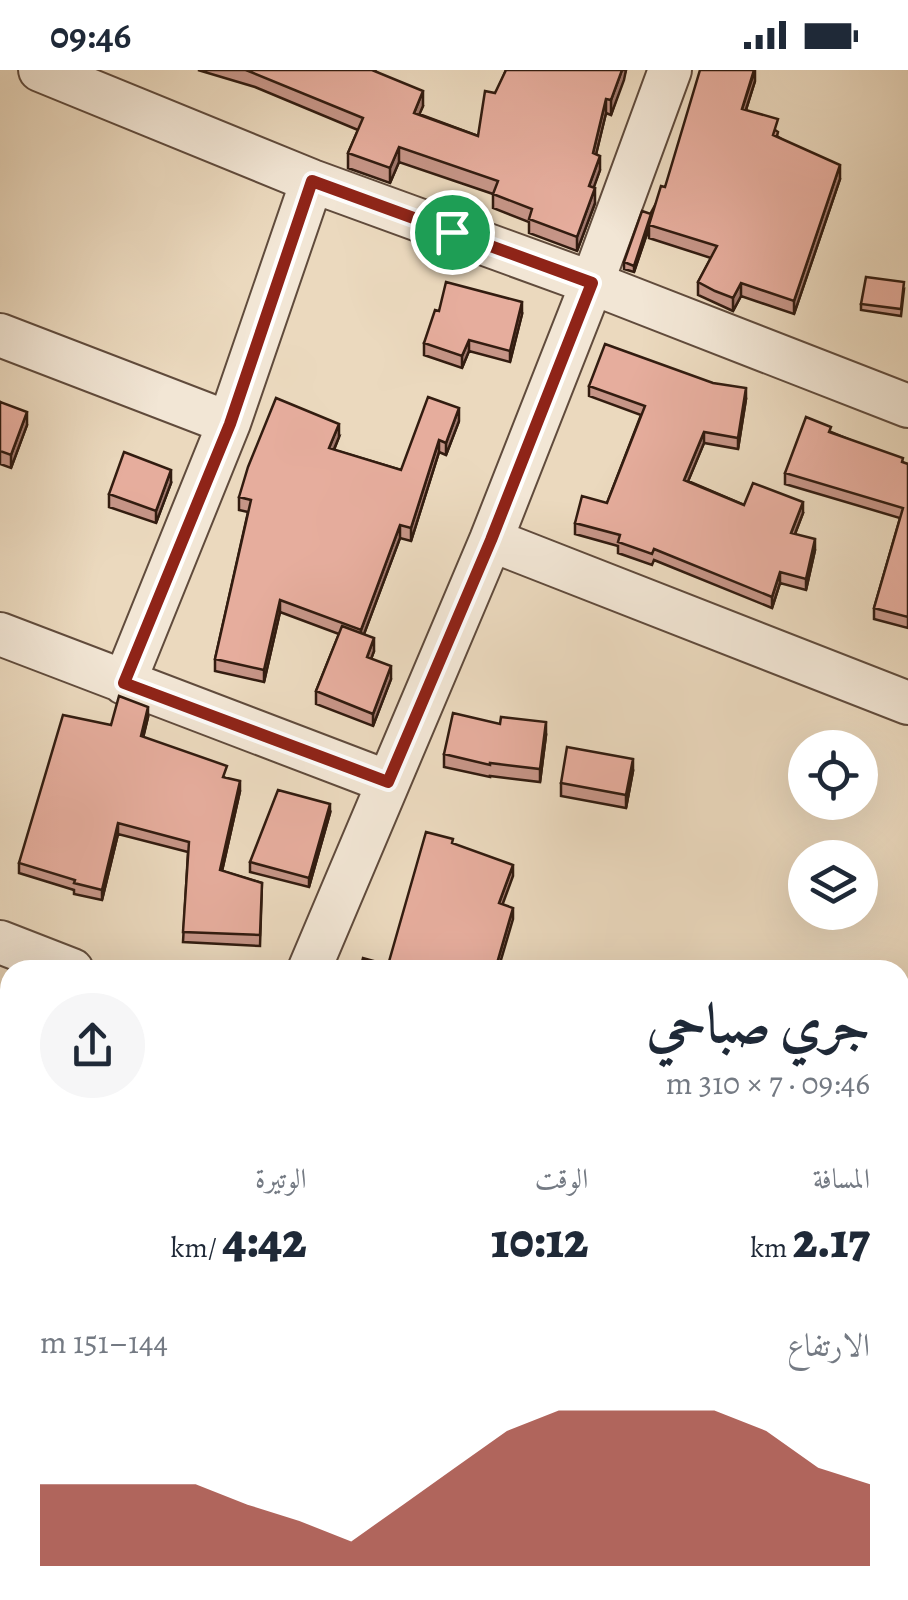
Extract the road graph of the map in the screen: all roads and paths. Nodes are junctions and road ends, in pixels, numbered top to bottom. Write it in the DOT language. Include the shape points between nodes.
graph roads {
  1 [pos="40,70"];
  2 [pos="670,70"];
  3 [pos="312,181"];
  4 [pos="592,283"];
  5 [pos="0,335"];
  6 [pos="908,406"];
  7 [pos="230,424"];
  8 [pos="491,540"];
  9 [pos="0,634"];
  10 [pos="124,683"];
  11 [pos="908,702"];
  12 [pos="388,782"];
  13 [pos="0,942"];
  14 [pos="46,960"];
  15 [pos="313,960"];
  1 -- 3 [label="street"];
  2 -- 4 [label="street"];
  3 -- 4 [label="street"];
  3 -- 7 [label="street"];
  4 -- 6 [label="street"];
  4 -- 8 [label="street"];
  5 -- 7 [label="street"];
  7 -- 10 [label="street"];
  8 -- 11 [label="street"];
  8 -- 12 [label="street"];
  9 -- 10 [label="street"];
  10 -- 12 [label="street"];
  12 -- 15 [label="street"];
  13 -- 14 [label="street"];
}
